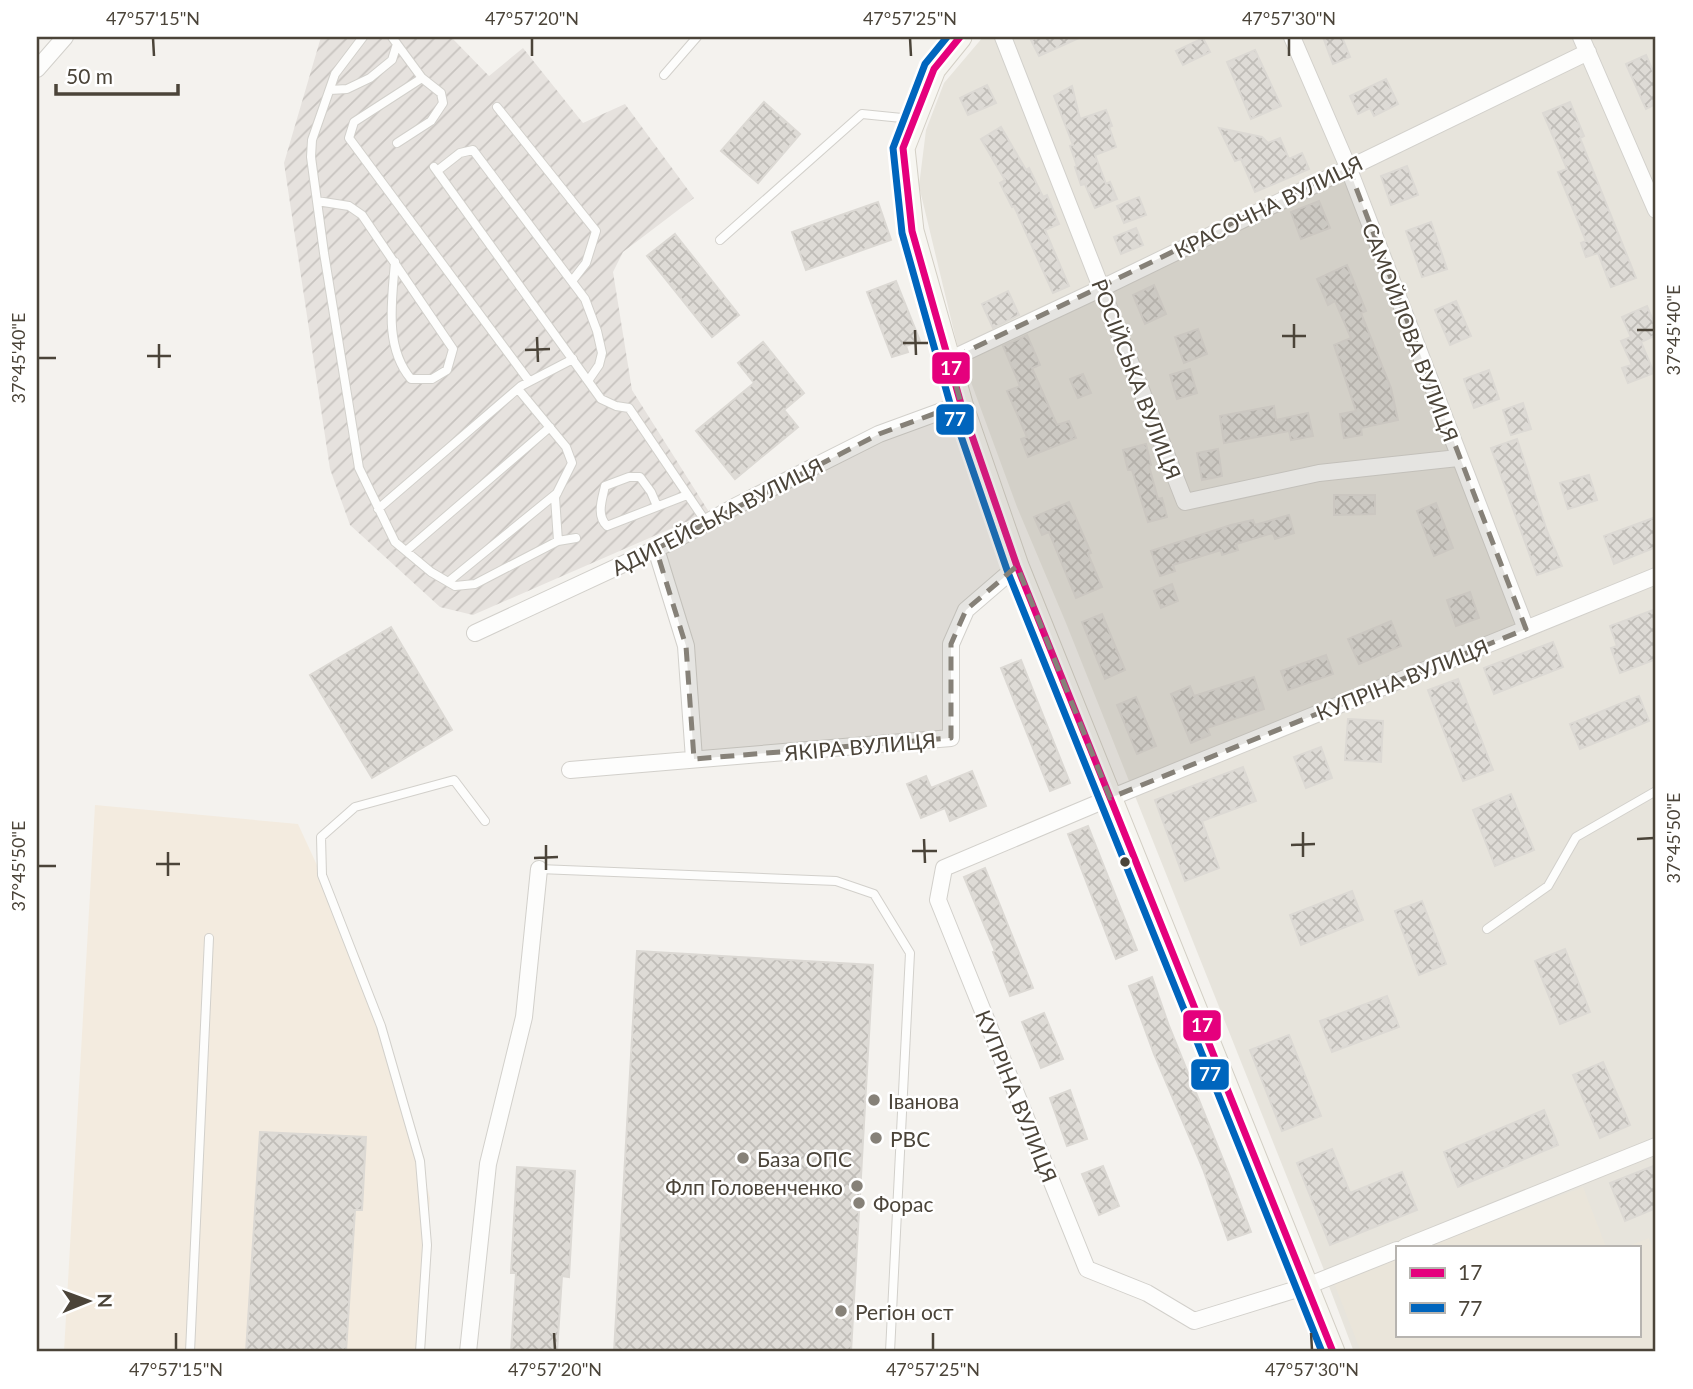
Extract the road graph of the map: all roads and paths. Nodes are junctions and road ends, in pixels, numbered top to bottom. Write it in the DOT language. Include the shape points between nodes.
graph roads {
  1 [pos="65,37"];
  2 [pos="363,37"];
  3 [pos="697,37"];
  4 [pos="960,37"];
  5 [pos="1003,37"];
  6 [pos="1292,37"];
  7 [pos="395,40"];
  8 [pos="1585,44"];
  9 [pos="37,69"];
  10 [pos="664,75"];
  11 [pos="422,78"];
  12 [pos="330,90"];
  13 [pos="497,107"];
  14 [pos="915,119"];
  15 [pos="397,143"];
  16 [pos="1348,167"];
  17 [pos="317,201"];
  18 [pos="1656,210"];
  19 [pos="720,240"];
  20 [pos="394,262"];
  21 [pos="572,281"];
  22 [pos="1102,288"];
  23 [pos="572,359"];
  24 [pos="948,360"];
  25 [pos="588,381"];
  26 [pos="529,382"];
  27 [pos="518,389"];
  28 [pos="961,404"];
  29 [pos="550,427"];
  30 [pos="1458,457"];
  31 [pos="557,493"];
  32 [pos="687,495"];
  33 [pos="657,506"];
  34 [pos="378,509"];
  35 [pos="706,522"];
  36 [pos="576,538"];
  37 [pos="558,541"];
  38 [pos="656,549"];
  39 [pos="406,551"];
  40 [pos="1017,566"];
  41 [pos="1656,576"];
  42 [pos="447,582"];
  43 [pos="1526,629"];
  44 [pos="475,633"];
  45 [pos="694,759"];
  46 [pos="570,770"];
  47 [pos="1656,791"];
  48 [pos="1110,798"];
  49 [pos="485,821"];
  50 [pos="539,869"];
  51 [pos="1487,929"];
  52 [pos="209,938"];
  53 [pos="1656,1146"];
  54 [pos="1407,1246"];
  55 [pos="1396,1250"];
  56 [pos="1307,1286"];
  57 [pos="190,1352"];
  58 [pos="420,1352"];
  59 [pos="468,1352"];
  60 [pos="890,1352"];
  61 [pos="1333,1352"];
  1 -- 9 [label="street"];
  2 -- 12 [label="lane" via="335,74"];
  3 -- 10 [label="lane"];
  4 -- 14 [label="main road" via="934,69"];
  5 -- 22 [label="street, РОСІЙСЬКА ВУЛИЦЯ"];
  6 -- 16 [label="street, САМОЙЛОВА ВУЛИЦЯ"];
  7 -- 11 [label="lane"];
  7 -- 12 [label="lane" via="392,60 370,78 347,89"];
  8 -- 16 [label="street, КРАСОЧНА ВУЛИЦЯ"];
  8 -- 18 [label="street"];
  11 -- 15 [label="lane" via="441,93 443,103 431,121"];
  11 -- 26 [label="lane" via="355,122 349,138"];
  12 -- 17 [label="lane" via="312,140"];
  13 -- 21 [label="lane" via="596,231 586,263"];
  14 -- 19 [label="lane" via="863,114"];
  14 -- 24 [label="main road" via="903,148 912,231"];
  16 -- 22 [label="street, КРАСОЧНА ВУЛИЦЯ"];
  16 -- 30 [label="street, САМОЙЛОВА ВУЛИЦЯ"];
  17 -- 20 [label="lane" via="349,206 362,215"];
  17 -- 34 [label="lane" via="359,468"];
  20 -- 20 [label="lane" via="453,349 447,370 432,379 411,379 400,366 391,323"];
  21 -- 23 [label="lane" via="473,150 436,169"];
  21 -- 25 [label="lane" via="585,299 602,353"];
  22 -- 24 [label="street, КРАСОЧНА ВУЛИЦЯ"];
  22 -- 30 [label="street, РОСІЙСЬКА ВУЛИЦЯ" via="1185,502 1319,474"];
  23 -- 25 [label="lane"];
  23 -- 26 [label="lane"];
  24 -- 28 [label="main road"];
  25 -- 32 [label="lane" via="601,399 629,408"];
  26 -- 27 [label="lane"];
  27 -- 29 [label="lane"];
  27 -- 34 [label="lane"];
  28 -- 35 [label="street, АДИГЕЙСЬКА ВУЛИЦЯ" via="879,435"];
  28 -- 40 [label="main road"];
  29 -- 31 [label="lane" via="572,463"];
  29 -- 39 [label="lane"];
  30 -- 43 [label="street, САМОЙЛОВА ВУЛИЦЯ"];
  31 -- 37 [label="lane"];
  31 -- 42 [label="lane"];
  32 -- 33 [label="lane"];
  32 -- 35 [label="lane"];
  33 -- 33 [label="lane" via="607,526 602,521 605,486 629,477 640,477"];
  34 -- 39 [label="lane" via="395,542"];
  35 -- 38 [label="street, АДИГЕЙСЬКА ВУЛИЦЯ"];
  36 -- 37 [label="lane"];
  37 -- 42 [label="lane" via="475,584"];
  38 -- 44 [label="street, АДИГЕЙСЬКА ВУЛИЦЯ"];
  38 -- 45 [label="street" via="686,646"];
  39 -- 42 [label="lane"];
  40 -- 45 [label="street, ЯКІРА ВУЛИЦЯ" via="966,610 951,645 951,738"];
  40 -- 48 [label="main road"];
  41 -- 43 [label="street, КУПРІНА ВУЛИЦЯ"];
  43 -- 48 [label="street, КУПРІНА ВУЛИЦЯ"];
  45 -- 46 [label="street, ЯКІРА ВУЛИЦЯ"];
  47 -- 51 [label="lane" via="1576,836 1548,886"];
  48 -- 56 [label="main road"];
  48 -- 56 [label="street, КУПРІНА ВУЛИЦЯ" via="944,868 938,900 1087,1269 1147,1293 1194,1321"];
  49 -- 58 [label="lane" via="454,780 355,807 321,837 322,875 381,1026 420,1160 428,1245"];
  50 -- 59 [label="street" via="524,1017 488,1164"];
  50 -- 60 [label="lane" via="836,881 874,894 910,953"];
  52 -- 57 [label="lane"];
  53 -- 54 [label="street"];
  55 -- 56 [label="street"];
  56 -- 61 [label="main road"];
}
